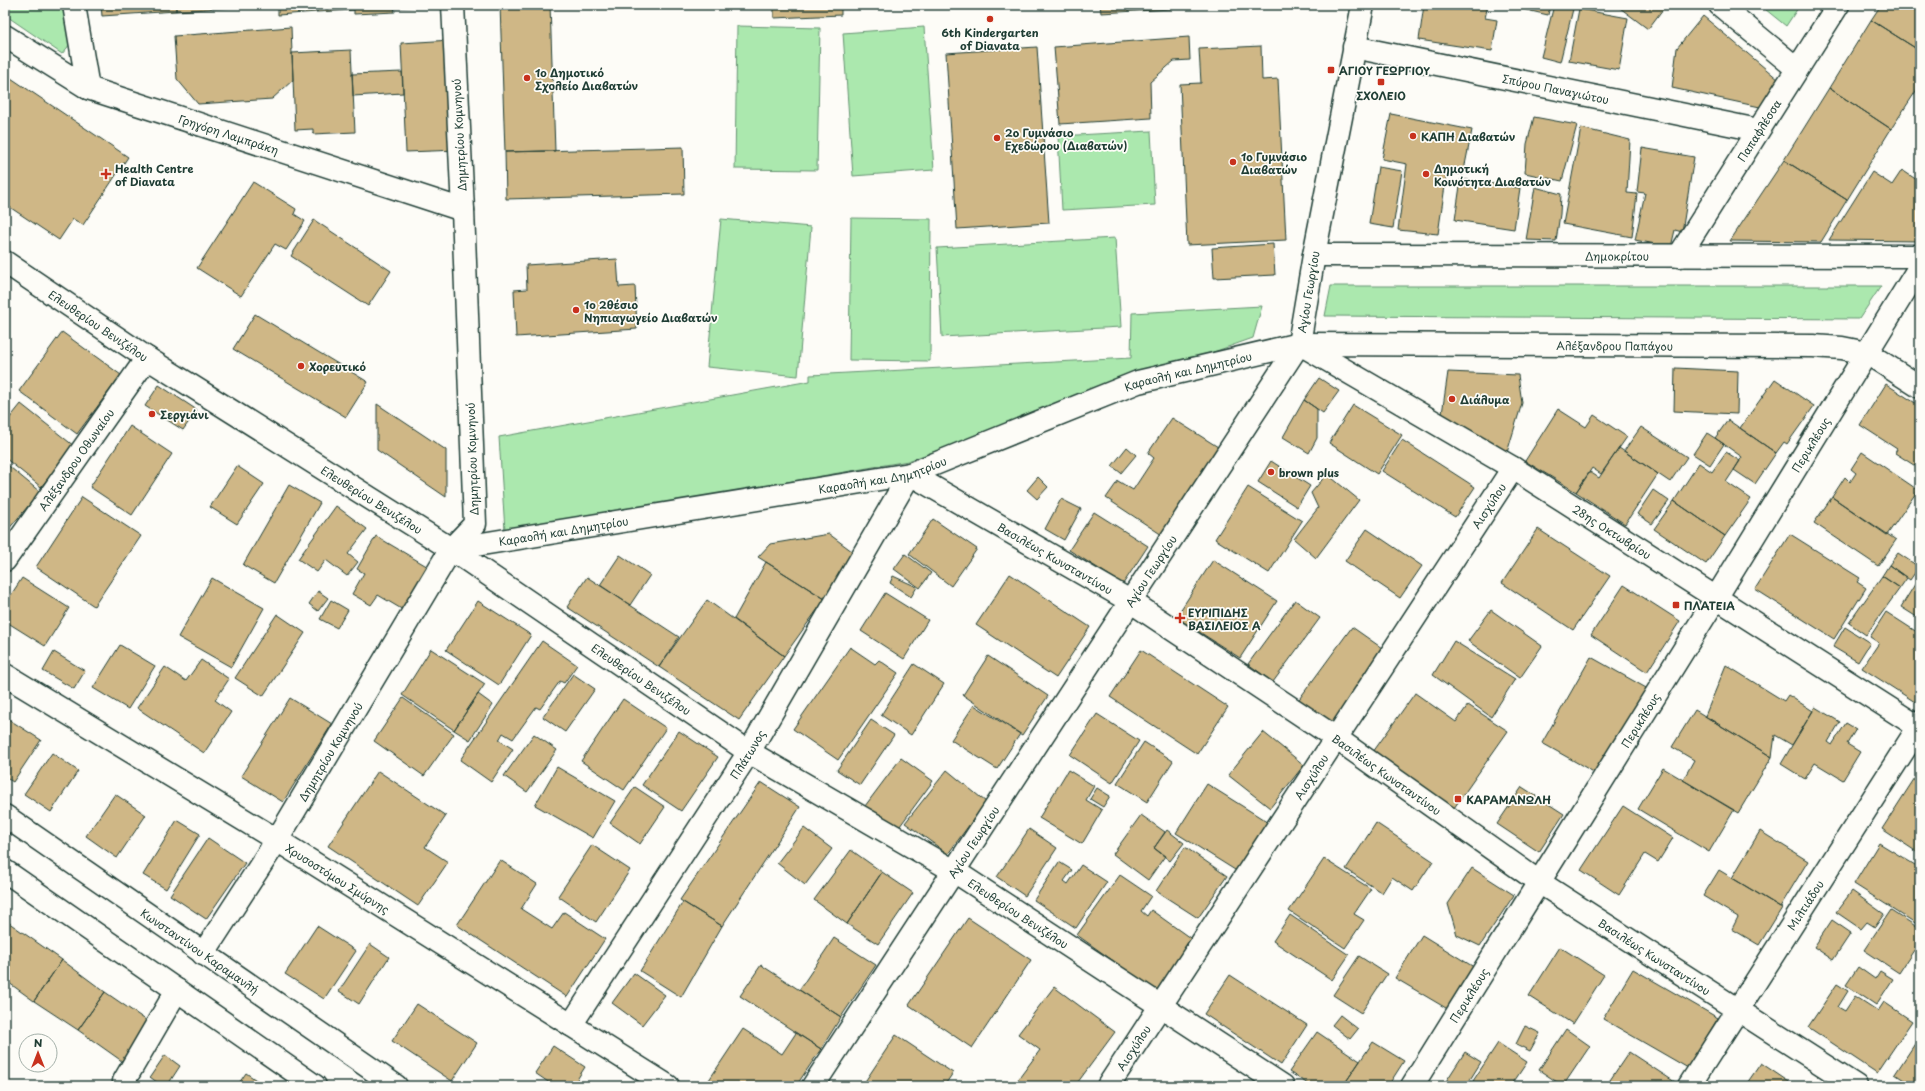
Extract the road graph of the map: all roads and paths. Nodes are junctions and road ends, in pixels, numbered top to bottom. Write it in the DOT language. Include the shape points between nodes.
graph roads {
  1 [pos="74,5"];
  2 [pos="453,5"];
  3 [pos="1363,5"];
  4 [pos="1720,5"];
  5 [pos="1838,5"];
  6 [pos="5,36"];
  7 [pos="1354,47"];
  8 [pos="1796,68"];
  9 [pos="88,88"];
  10 [pos="1758,130"];
  11 [pos="463,210"];
  12 [pos="1314,255"];
  13 [pos="1679,256"];
  14 [pos="1920,256"];
  15 [pos="5,262"];
  16 [pos="1920,266"];
  17 [pos="1299,344"];
  18 [pos="1867,354"];
  19 [pos="146,358"];
  20 [pos="1920,387"];
  21 [pos="1513,468"];
  22 [pos="910,474"];
  23 [pos="451,549"];
  24 [pos="5,560"];
  25 [pos="1716,598"];
  26 [pos="1130,601"];
  27 [pos="5,675"];
  28 [pos="1920,726"];
  29 [pos="1336,738"];
  30 [pos="749,752"];
  31 [pos="5,816"];
  32 [pos="277,840"];
  33 [pos="5,871"];
  34 [pos="954,871"];
  35 [pos="1539,882"];
  36 [pos="204,954"];
  37 [pos="177,990"];
  38 [pos="1161,1006"];
  39 [pos="1740,1010"];
  40 [pos="571,1025"];
  41 [pos="124,1081"];
  42 [pos="316,1086"];
  43 [pos="396,1086"];
  44 [pos="668,1086"];
  45 [pos="813,1086"];
  46 [pos="1108,1086"];
  47 [pos="1283,1086"];
  48 [pos="1412,1086"];
  49 [pos="1690,1086"];
  50 [pos="1856,1086"];
  1 -- 9 [label="street"];
  2 -- 11 [label="street, Δημητρίου Κομνηνού"];
  3 -- 7 [label="street, Αγίου Γεωργίου"];
  4 -- 8 [label="street"];
  5 -- 8 [label="street, Παπαφλέσσα"];
  6 -- 9 [label="street, Γρηγόρη Λαμπράκη"];
  7 -- 10 [label="street, Σπύρου Παναγιώτου"];
  7 -- 12 [label="street, Αγίου Γεωργίου"];
  8 -- 10 [label="street, Παπαφλέσσα"];
  9 -- 11 [label="street, Γρηγόρη Λαμπράκη"];
  10 -- 13 [label="street, Παπαφλέσσα"];
  11 -- 23 [label="street, Δημητρίου Κομνηνού" via="475,524"];
  12 -- 13 [label="street, Δημοκρίτου"];
  12 -- 17 [label="street, Αγίου Γεωργίου"];
  13 -- 14 [label="street, Δημοκρίτου"];
  15 -- 19 [label="street, Ελευθερίου Βενιζέλου"];
  16 -- 18 [label="street, Περικλέους"];
  17 -- 18 [label="street, Αλέξανδρου Παπάγου" via="1813,346 1842,348"];
  17 -- 21 [label="street, 28ης Οκτωβρίου"];
  17 -- 22 [label="street, Καραολή και Δημητρίου" via="1138,382"];
  17 -- 26 [label="street, Αγίου Γεωργίου"];
  18 -- 20 [label="street, Αλέξανδρου Παπάγου"];
  18 -- 25 [label="street, Περικλέους"];
  19 -- 23 [label="street, Ελευθερίου Βενιζέλου"];
  19 -- 24 [label="street, Αλέξανδρου Οθωναίου"];
  21 -- 25 [label="street, 28ης Οκτωβρίου"];
  21 -- 29 [label="street, Αισχύλου"];
  22 -- 23 [label="street, Καραολή και Δημητρίου"];
  22 -- 26 [label="street, Βασιλέως Κωνσταντίνου"];
  22 -- 30 [label="street, Πλάτωνος"];
  23 -- 30 [label="street, Ελευθερίου Βενιζέλου"];
  23 -- 32 [label="street, Δημητρίου Κομνηνού"];
  25 -- 28 [label="street, 28ης Οκτωβρίου"];
  25 -- 35 [label="street, Περικλέους"];
  26 -- 29 [label="street, Βασιλέως Κωνσταντίνου"];
  26 -- 34 [label="street, Αγίου Γεωργίου"];
  27 -- 32 [label="street, Χρυσοστόμου Σμύρνης"];
  28 -- 39 [label="street, Μιλτιάδου"];
  29 -- 35 [label="street, Βασιλέως Κωνσταντίνου"];
  29 -- 38 [label="street, Αισχύλου"];
  30 -- 34 [label="street, Ελευθερίου Βενιζέλου"];
  30 -- 40 [label="street, Πλάτωνος"];
  31 -- 36 [label="street, Κωνσταντίνου Καραμανλή"];
  32 -- 36 [label="street, Δημητρίου Κομνηνού"];
  32 -- 40 [label="street, Χρυσοστόμου Σμύρνης"];
  33 -- 37 [label="street"];
  34 -- 38 [label="street, Ελευθερίου Βενιζέλου"];
  34 -- 45 [label="street, Αγίου Γεωργίου"];
  35 -- 39 [label="street, Βασιλέως Κωνσταντίνου"];
  35 -- 48 [label="street, Περικλέους"];
  36 -- 43 [label="street, Κωνσταντίνου Καραμανλή"];
  37 -- 41 [label="street"];
  37 -- 42 [label="street"];
  38 -- 46 [label="street, Αισχύλου"];
  38 -- 47 [label="street, Ελευθερίου Βενιζέλου"];
  39 -- 49 [label="street, Μιλτιάδου"];
  39 -- 50 [label="street, Βασιλέως Κωνσταντίνου"];
  40 -- 44 [label="street, Χρυσοστόμου Σμύρνης"];
}
